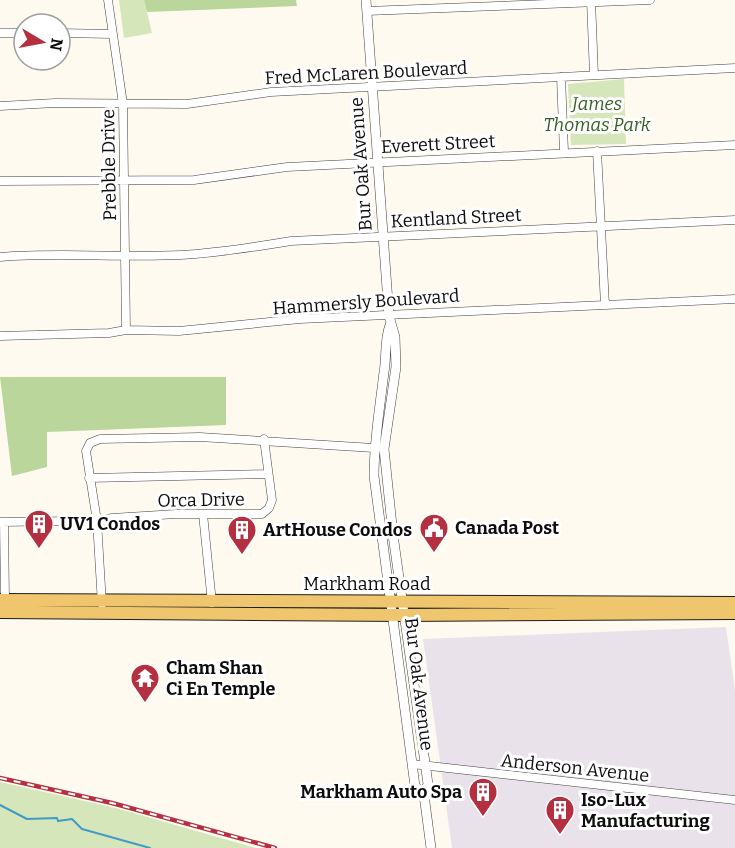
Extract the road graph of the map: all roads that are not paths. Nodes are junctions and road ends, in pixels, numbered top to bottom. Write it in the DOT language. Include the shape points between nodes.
graph roads {
  1 [pos="108,0"];
  2 [pos="366,0"];
  3 [pos="650,0"];
  4 [pos="591,1"];
  5 [pos="367,11"];
  6 [pos="72,33"];
  7 [pos="112,34"];
  8 [pos="735,68"];
  9 [pos="594,75"];
  10 [pos="561,77"];
  11 [pos="372,88"];
  12 [pos="123,104"];
  13 [pos="0,106"];
  14 [pos="735,145"];
  15 [pos="597,151"];
  16 [pos="564,152"];
  17 [pos="377,162"];
  18 [pos="126,180"];
  19 [pos="0,181"];
  20 [pos="735,220"];
  21 [pos="601,226"];
  22 [pos="383,236"];
  23 [pos="124,254"];
  24 [pos="0,256"];
  25 [pos="735,299"];
  26 [pos="605,305"];
  27 [pos="390,321"];
  28 [pos="126,330"];
  29 [pos="0,336"];
  30 [pos="264,439"];
  31 [pos="374,448"];
  32 [pos="268,474"];
  33 [pos="88,478"];
  34 [pos="202,514"];
  35 [pos="97,521"];
  36 [pos="2,522"];
  37 [pos="397,601"];
  38 [pos="212,603"];
  39 [pos="735,603"];
  40 [pos="2,604"];
  41 [pos="102,608"];
  42 [pos="735,613"];
  43 [pos="399,615"];
  44 [pos="412,764"];
  45 [pos="425,766"];
  46 [pos="424,795"];
  47 [pos="735,801"];
  48 [pos="431,848"];
  1 -- 7 [label="street, Prebble Drive"];
  2 -- 5 [label="street, Bur Oak Avenue"];
  3 -- 4 [label="street"];
  4 -- 5 [label="street"];
  4 -- 9 [label="street"];
  5 -- 11 [label="street, Bur Oak Avenue"];
  6 -- 7 [label="street"];
  7 -- 12 [label="street, Prebble Drive"];
  8 -- 9 [label="street, Fred McLaren Boulevard"];
  9 -- 10 [label="street, Fred McLaren Boulevard"];
  10 -- 11 [label="street, Fred McLaren Boulevard"];
  10 -- 16 [label="street"];
  11 -- 12 [label="street, Fred McLaren Boulevard" via="271,92 187,104"];
  11 -- 17 [label="street, Bur Oak Avenue"];
  12 -- 13 [label="street, Fred McLaren Boulevard"];
  12 -- 18 [label="street, Prebble Drive"];
  14 -- 15 [label="street, Everett Street"];
  15 -- 16 [label="street, Everett Street"];
  15 -- 21 [label="street"];
  16 -- 17 [label="street, Everett Street"];
  17 -- 18 [label="street, Everett Street" via="287,167 194,180"];
  17 -- 22 [label="street, Bur Oak Avenue"];
  18 -- 19 [label="street, Everett Street"];
  18 -- 23 [label="street, Prebble Drive"];
  20 -- 21 [label="street, Kentland Street"];
  21 -- 22 [label="street, Kentland Street"];
  21 -- 26 [label="street"];
  22 -- 23 [label="street, Kentland Street" via="291,241 200,254"];
  22 -- 27 [label="street, Bur Oak Avenue"];
  23 -- 24 [label="street, Kentland Street"];
  23 -- 28 [label="street, Prebble Drive"];
  25 -- 26 [label="street, Hammersly Boulevard"];
  26 -- 27 [label="street, Hammersly Boulevard" via="441,311"];
  27 -- 28 [label="street, Hammersly Boulevard" via="300,319 179,331"];
  27 -- 31 [label="street, Bur Oak Avenue"];
  27 -- 37 [label="street, Bur Oak Avenue" via="396,367 384,449"];
  28 -- 29 [label="street, Hammersly Boulevard"];
  30 -- 31 [label="street"];
  30 -- 32 [label="street"];
  30 -- 33 [label="street" via="100,439 90,443 86,451"];
  31 -- 37 [label="street, Bur Oak Avenue" via="374,476"];
  32 -- 33 [label="street"];
  32 -- 34 [label="street, Orca Drive" via="272,500 262,514"];
  33 -- 35 [label="street"];
  34 -- 35 [label="street, Orca Drive"];
  34 -- 38 [label="street"];
  35 -- 36 [label="street, Orca Drive"];
  35 -- 41 [label="street"];
  36 -- 40 [label="street"];
  37 -- 38 [label="main road, Markham Road"];
  37 -- 39 [label="main road, Markham Road"];
  37 -- 43 [label="street, Bur Oak Avenue"];
  38 -- 41 [label="main road, Markham Road"];
  40 -- 41 [label="main road, Markham Road"];
  41 -- 43 [label="main road, Markham Road"];
  42 -- 43 [label="main road, Markham Road"];
  43 -- 44 [label="street, Bur Oak Avenue"];
  43 -- 45 [label="street, Bur Oak Avenue"];
  44 -- 45 [label="street, Anderson Avenue"];
  44 -- 46 [label="street, Bur Oak Avenue" via="415,786"];
  45 -- 46 [label="street, Bur Oak Avenue" via="428,784"];
  45 -- 47 [label="street, Anderson Avenue"];
  46 -- 48 [label="street, Bur Oak Avenue"];
}
